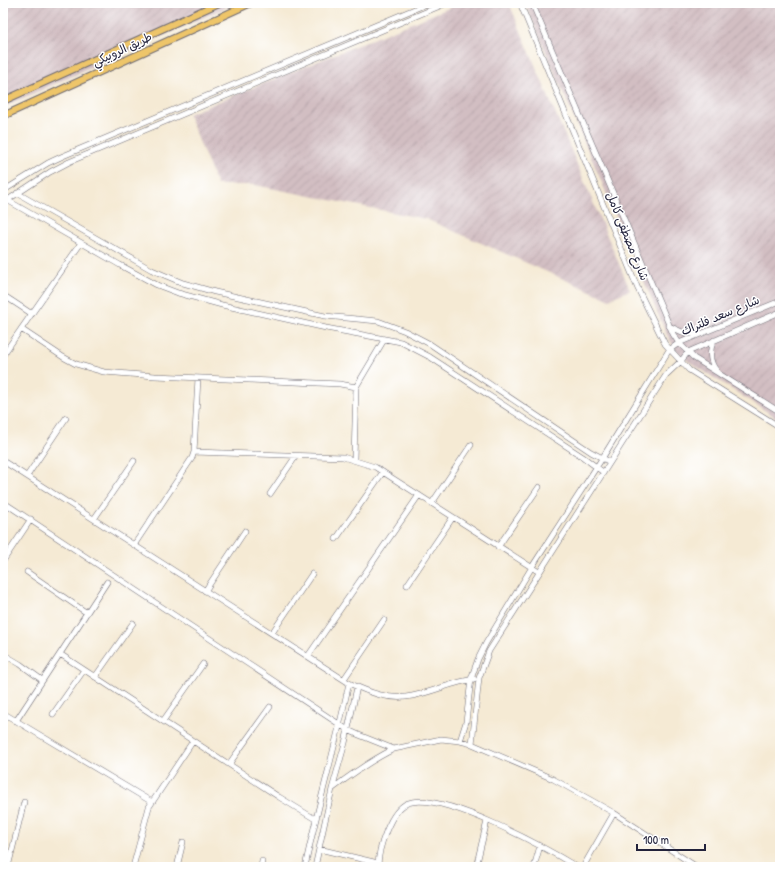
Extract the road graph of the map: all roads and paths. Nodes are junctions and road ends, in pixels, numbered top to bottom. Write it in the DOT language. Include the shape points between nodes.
graph roads {
  1 [pos="219,3"];
  2 [pos="251,3"];
  3 [pos="428,3"];
  4 [pos="447,3"];
  5 [pos="520,3"];
  6 [pos="532,3"];
  7 [pos="3,101"];
  8 [pos="3,116"];
  9 [pos="3,191"];
  10 [pos="17,193"];
  11 [pos="5,201"];
  12 [pos="81,243"];
  13 [pos="3,295"];
  14 [pos="780,301"];
  15 [pos="752,312"];
  16 [pos="780,312"];
  17 [pos="32,314"];
  18 [pos="739,317"];
  19 [pos="756,322"];
  20 [pos="669,326"];
  21 [pos="743,327"];
  22 [pos="21,329"];
  23 [pos="697,335"];
  24 [pos="384,340"];
  25 [pos="714,340"];
  26 [pos="679,343"];
  27 [pos="669,350"];
  28 [pos="688,352"];
  29 [pos="3,355"];
  30 [pos="681,361"];
  31 [pos="719,373"];
  32 [pos="198,378"];
  33 [pos="649,384"];
  34 [pos="356,388"];
  35 [pos="656,388"];
  36 [pos="780,412"];
  37 [pos="66,418"];
  38 [pos="780,427"];
  39 [pos="471,444"];
  40 [pos="194,452"];
  41 [pos="296,456"];
  42 [pos="603,458"];
  43 [pos="354,459"];
  44 [pos="3,461"];
  45 [pos="134,461"];
  46 [pos="610,462"];
  47 [pos="596,467"];
  48 [pos="383,472"];
  49 [pos="603,472"];
  50 [pos="27,476"];
  51 [pos="538,487"];
  52 [pos="270,494"];
  53 [pos="419,495"];
  54 [pos="3,502"];
  55 [pos="432,503"];
  56 [pos="453,518"];
  57 [pos="31,519"];
  58 [pos="94,519"];
  59 [pos="245,531"];
  60 [pos="336,539"];
  61 [pos="134,545"];
  62 [pos="498,547"];
  63 [pos="3,561"];
  64 [pos="532,567"];
  65 [pos="27,572"];
  66 [pos="539,572"];
  67 [pos="312,574"];
  68 [pos="107,582"];
  69 [pos="407,585"];
  70 [pos="205,591"];
  71 [pos="87,613"];
  72 [pos="384,620"];
  73 [pos="133,623"];
  74 [pos="272,633"];
  75 [pos="3,654"];
  76 [pos="60,654"];
  77 [pos="308,656"];
  78 [pos="203,664"];
  79 [pos="84,670"];
  80 [pos="95,677"];
  81 [pos="479,678"];
  82 [pos="344,679"];
  83 [pos="471,679"];
  84 [pos="42,680"];
  85 [pos="349,683"];
  86 [pos="357,687"];
  87 [pos="270,707"];
  88 [pos="3,713"];
  89 [pos="54,714"];
  90 [pos="16,721"];
  91 [pos="163,721"];
  92 [pos="341,725"];
  93 [pos="348,730"];
  94 [pos="193,740"];
  95 [pos="460,741"];
  96 [pos="472,744"];
  97 [pos="394,749"];
  98 [pos="230,764"];
  99 [pos="332,789"];
  100 [pos="24,802"];
  101 [pos="152,802"];
  102 [pos="614,813"];
  103 [pos="315,819"];
  104 [pos="487,821"];
  105 [pos="183,842"];
  106 [pos="540,846"];
  107 [pos="319,848"];
  108 [pos="262,860"];
  109 [pos="378,865"];
  110 [pos="8,867"];
  111 [pos="133,867"];
  112 [pos="177,867"];
  113 [pos="261,867"];
  114 [pos="305,867"];
  115 [pos="315,867"];
  116 [pos="476,867"];
  117 [pos="534,867"];
  118 [pos="577,867"];
  119 [pos="583,867"];
  120 [pos="697,867"];
  1 -- 7 [label="main road, طريق الروبيكي"];
  2 -- 8 [label="main road, طريق الروبيكي"];
  3 -- 9 [label="street" via="63,156"];
  4 -- 10 [label="street" via="69,162"];
  5 -- 27 [label="street, شارع مصطفى كامل" via="638,289"];
  6 -- 20 [label="street, شارع مصطفى كامل"];
  10 -- 11 [label="street"];
  10 -- 42 [label="street" via="152,270 183,283 325,316 378,322 405,332 430,344"];
  11 -- 12 [label="street"];
  12 -- 17 [label="street"];
  12 -- 24 [label="street" via="138,275 178,293"];
  13 -- 17 [label="street"];
  14 -- 15 [label="street, شارع سعد فلتراك"];
  15 -- 18 [label="street, شارع سعد فلتراك"];
  15 -- 19 [label="street"];
  16 -- 19 [label="street, شارع سعد فلتراك"];
  17 -- 22 [label="street"];
  18 -- 21 [label="street"];
  18 -- 23 [label="street, شارع سعد فلتراك"];
  19 -- 21 [label="street, شارع سعد فلتراك"];
  20 -- 23 [label="street"];
  20 -- 26 [label="street, شارع مصطفى كامل"];
  21 -- 25 [label="street, شارع سعد فلتراك"];
  22 -- 29 [label="street"];
  22 -- 32 [label="street" via="63,357 90,369 118,374"];
  23 -- 26 [label="street, شارع سعد فلتراك"];
  24 -- 34 [label="street"];
  24 -- 47 [label="street" via="401,342 430,357"];
  25 -- 28 [label="street, شارع سعد فلتراك"];
  25 -- 31 [label="street" via="710,357"];
  26 -- 27 [label="street, شارع سعد فلتراك"];
  26 -- 28 [label="street, شارع مصطفى كامل"];
  27 -- 30 [label="street, شارع مصطفى كامل"];
  27 -- 33 [label="street"];
  28 -- 30 [label="street, شارع سعد فلتراك"];
  28 -- 31 [label="street, شارع مصطفى كامل"];
  30 -- 35 [label="street, شارع سعد فلتراك" via="666,374"];
  30 -- 38 [label="street, شارع مصطفى كامل" via="689,370"];
  31 -- 36 [label="street, شارع مصطفى كامل"];
  32 -- 34 [label="street" via="340,384"];
  32 -- 40 [label="street"];
  33 -- 35 [label="street"];
  33 -- 42 [label="street"];
  34 -- 43 [label="street"];
  35 -- 46 [label="street, شارع سعد فلتراك"];
  37 -- 50 [label="street"];
  39 -- 55 [label="street"];
  40 -- 41 [label="street"];
  40 -- 61 [label="street" via="190,463"];
  41 -- 43 [label="street"];
  41 -- 52 [label="street"];
  42 -- 46 [label="street"];
  42 -- 47 [label="street"];
  43 -- 48 [label="street"];
  44 -- 50 [label="street"];
  45 -- 58 [label="street"];
  46 -- 49 [label="street, شارع سعد فلتراك"];
  47 -- 49 [label="street"];
  47 -- 64 [label="street"];
  48 -- 53 [label="street"];
  48 -- 60 [label="street"];
  49 -- 66 [label="street, شارع سعد فلتراك"];
  50 -- 58 [label="street"];
  51 -- 62 [label="street"];
  53 -- 55 [label="street"];
  53 -- 77 [label="street"];
  54 -- 57 [label="street"];
  55 -- 56 [label="street"];
  56 -- 62 [label="street"];
  56 -- 69 [label="street"];
  57 -- 63 [label="street"];
  57 -- 92 [label="street"];
  58 -- 61 [label="street"];
  59 -- 70 [label="street"];
  61 -- 70 [label="street"];
  62 -- 64 [label="street"];
  64 -- 66 [label="street"];
  64 -- 83 [label="street" via="486,643"];
  65 -- 71 [label="street"];
  66 -- 81 [label="street, شارع سعد فلتراك" via="490,651"];
  67 -- 74 [label="street"];
  68 -- 71 [label="street"];
  70 -- 74 [label="street"];
  71 -- 76 [label="street"];
  72 -- 82 [label="street"];
  73 -- 80 [label="street"];
  74 -- 77 [label="street"];
  75 -- 84 [label="street"];
  76 -- 79 [label="street"];
  76 -- 84 [label="street"];
  77 -- 82 [label="street"];
  78 -- 91 [label="street"];
  79 -- 80 [label="street"];
  79 -- 89 [label="street"];
  80 -- 91 [label="street"];
  81 -- 83 [label="street"];
  81 -- 96 [label="street, شارع سعد فلتراك"];
  82 -- 85 [label="street"];
  83 -- 86 [label="street" via="411,697 381,695"];
  83 -- 95 [label="street" via="466,722"];
  84 -- 90 [label="street"];
  85 -- 86 [label="street"];
  85 -- 92 [label="street"];
  86 -- 93 [label="street"];
  87 -- 98 [label="street"];
  88 -- 90 [label="street"];
  90 -- 101 [label="street"];
  91 -- 94 [label="street"];
  92 -- 93 [label="street"];
  92 -- 103 [label="street"];
  93 -- 97 [label="street"];
  93 -- 99 [label="street"];
  94 -- 98 [label="street"];
  94 -- 101 [label="street"];
  95 -- 96 [label="street"];
  95 -- 97 [label="street" via="440,740"];
  96 -- 102 [label="street" via="553,779"];
  97 -- 99 [label="street" via="360,767"];
  98 -- 103 [label="street"];
  99 -- 107 [label="street"];
  100 -- 110 [label="street"];
  101 -- 111 [label="street"];
  102 -- 119 [label="street"];
  102 -- 120 [label="street"];
  103 -- 114 [label="street"];
  104 -- 106 [label="street"];
  104 -- 109 [label="street" via="460,809 423,802 409,803 403,806 385,832"];
  104 -- 116 [label="street"];
  105 -- 112 [label="street"];
  106 -- 117 [label="street"];
  106 -- 118 [label="street"];
  107 -- 109 [label="street"];
  107 -- 115 [label="street"];
  108 -- 113 [label="street"];
}
